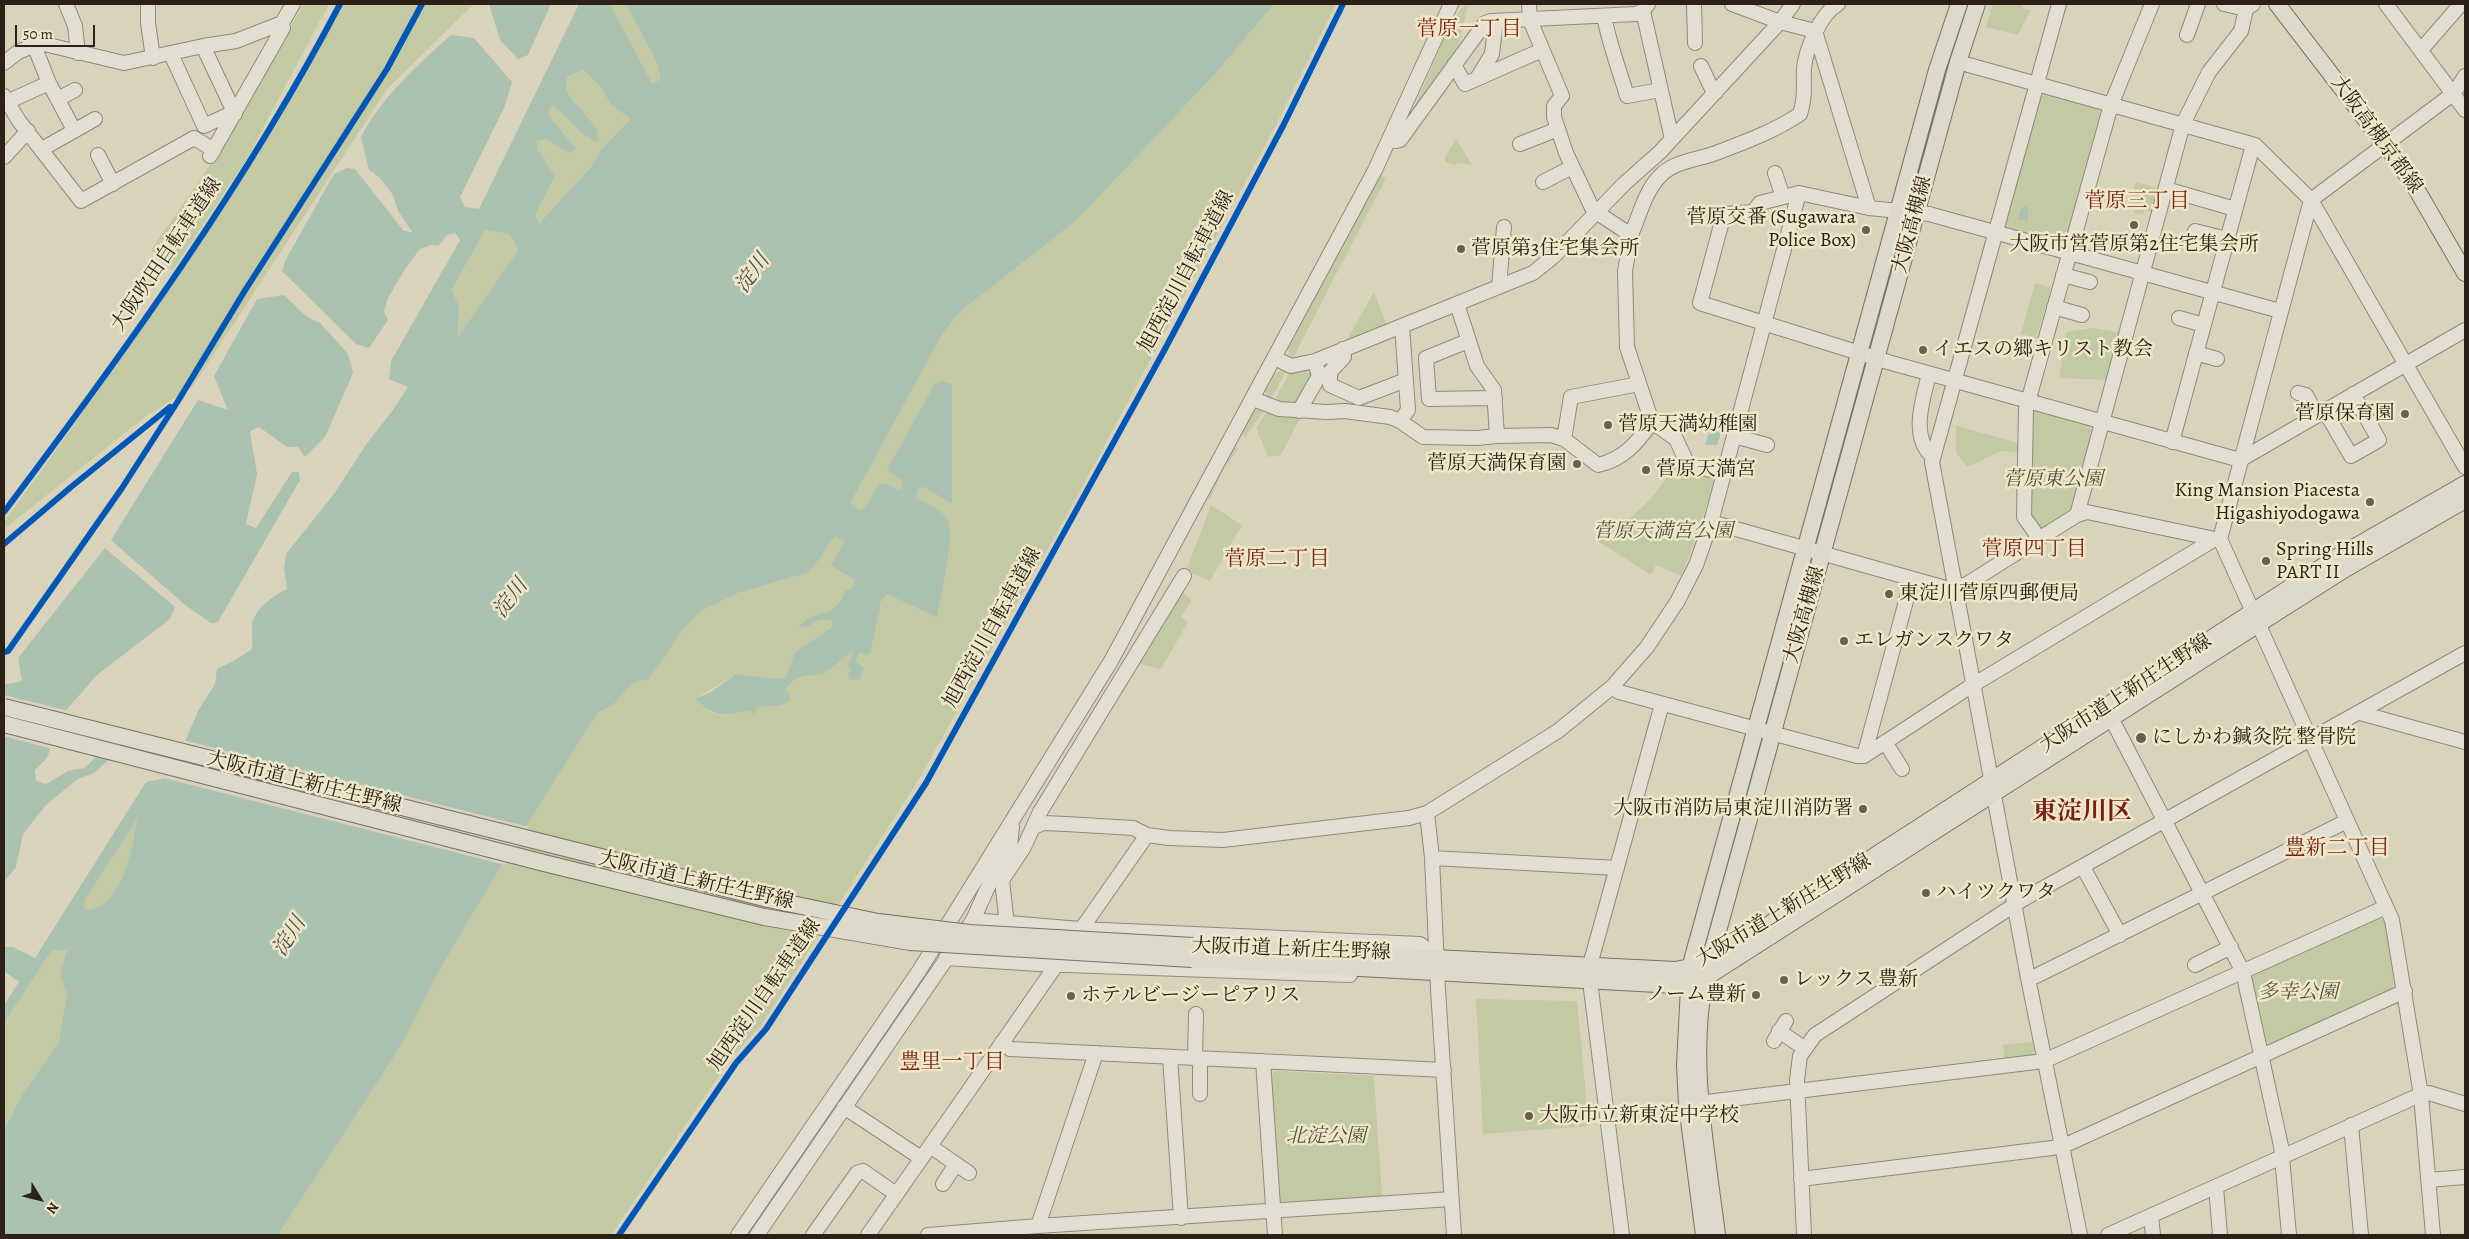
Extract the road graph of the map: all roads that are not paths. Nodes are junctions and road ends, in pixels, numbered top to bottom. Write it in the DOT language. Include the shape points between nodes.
graph roads {
  1 [pos="66,4"];
  2 [pos="148,4"];
  3 [pos="278,4"];
  4 [pos="1451,4"];
  5 [pos="1529,4"];
  6 [pos="1694,4"];
  7 [pos="1732,4"];
  8 [pos="1793,4"];
  9 [pos="1838,4"];
  10 [pos="1955,4"];
  11 [pos="1977,4"];
  12 [pos="2059,4"];
  13 [pos="2152,4"];
  14 [pos="2198,4"];
  15 [pos="2224,4"];
  16 [pos="2277,4"];
  17 [pos="2386,4"];
  18 [pos="2461,4"];
  19 [pos="2250,6"];
  20 [pos="1646,7"];
  21 [pos="287,14"];
  22 [pos="1604,16"];
  23 [pos="1530,20"];
  24 [pos="1496,21"];
  25 [pos="1780,22"];
  26 [pos="1815,31"];
  27 [pos="2186,35"];
  28 [pos="1695,43"];
  29 [pos="34,45"];
  30 [pos="203,46"];
  31 [pos="1542,50"];
  32 [pos="2421,50"];
  33 [pos="78,53"];
  34 [pos="171,54"];
  35 [pos="153,58"];
  36 [pos="1958,62"];
  37 [pos="4,63"];
  38 [pos="1454,65"];
  39 [pos="1701,66"];
  40 [pos="2465,76"];
  41 [pos="1478,77"];
  42 [pos="49,83"];
  43 [pos="2037,84"];
  44 [pos="75,90"];
  45 [pos="1660,90"];
  46 [pos="1716,92"];
  47 [pos="2454,93"];
  48 [pos="5,99"];
  49 [pos="58,99"];
  50 [pos="2111,105"];
  51 [pos="2465,110"];
  52 [pos="235,113"];
  53 [pos="95,119"];
  54 [pos="2183,124"];
  55 [pos="1558,129"];
  56 [pos="74,130"];
  57 [pos="28,131"];
  58 [pos="1390,139"];
  59 [pos="1672,139"];
  60 [pos="1520,144"];
  61 [pos="2253,145"];
  62 [pos="2385,145"];
  63 [pos="42,149"];
  64 [pos="98,155"];
  65 [pos="4,157"];
  66 [pos="1572,167"];
  67 [pos="1775,173"];
  68 [pos="1544,182"];
  69 [pos="113,184"];
  70 [pos="2166,189"];
  71 [pos="1799,193"];
  72 [pos="1783,197"];
  73 [pos="2311,200"];
  74 [pos="1869,208"];
  75 [pos="2235,208"];
  76 [pos="1898,212"];
  77 [pos="1596,213"];
  78 [pos="1916,213"];
  79 [pos="1504,226"];
  80 [pos="1996,233"];
  81 [pos="1631,236"];
  82 [pos="2227,239"];
  83 [pos="2192,241"];
  84 [pos="2070,253"];
  85 [pos="2143,273"];
  86 [pos="2465,273"];
  87 [pos="2063,275"];
  88 [pos="2090,282"];
  89 [pos="1499,287"];
  90 [pos="2213,292"];
  91 [pos="1457,304"];
  92 [pos="2054,307"];
  93 [pos="2280,312"];
  94 [pos="2082,314"];
  95 [pos="2179,318"];
  96 [pos="1765,322"];
  97 [pos="2204,325"];
  98 [pos="1402,326"];
  99 [pos="2465,330"];
  100 [pos="1468,341"];
  101 [pos="1343,349"];
  102 [pos="1859,353"];
  103 [pos="2196,353"];
  104 [pos="1275,358"];
  105 [pos="1876,358"];
  106 [pos="2217,359"];
  107 [pos="1315,361"];
  108 [pos="2406,364"];
  109 [pos="1929,374"];
  110 [pos="1406,380"];
  111 [pos="1954,381"];
  112 [pos="1639,384"];
  113 [pos="2298,393"];
  114 [pos="2353,394"];
  115 [pos="1494,398"];
  116 [pos="1253,399"];
  117 [pos="2028,401"];
  118 [pos="1299,411"];
  119 [pos="2321,413"];
  120 [pos="1400,421"];
  121 [pos="1652,422"];
  122 [pos="2102,423"];
  123 [pos="1497,436"];
  124 [pos="1734,436"];
  125 [pos="1564,439"];
  126 [pos="2172,442"];
  127 [pos="1767,445"];
  128 [pos="1932,456"];
  129 [pos="2240,460"];
  130 [pos="2465,468"];
  131 [pos="1724,473"];
  132 [pos="2465,484"];
  133 [pos="2465,500"];
  134 [pos="2077,515"];
  135 [pos="1710,522"];
  136 [pos="2040,538"];
  137 [pos="2218,539"];
  138 [pos="1806,548"];
  139 [pos="1822,554"];
  140 [pos="1184,576"];
  141 [pos="1912,579"];
  142 [pos="1957,587"];
  143 [pos="2255,618"];
  144 [pos="2465,653"];
  145 [pos="1111,661"];
  146 [pos="1127,673"];
  147 [pos="1974,684"];
  148 [pos="1612,687"];
  149 [pos="1662,704"];
  150 [pos="4,707"];
  151 [pos="2108,713"];
  152 [pos="2360,713"];
  153 [pos="4,724"];
  154 [pos="1755,730"];
  155 [pos="1772,733"];
  156 [pos="2310,740"];
  157 [pos="1885,742"];
  158 [pos="2465,742"];
  159 [pos="1864,756"];
  160 [pos="1902,769"];
  161 [pos="1993,787"];
  162 [pos="1427,813"];
  163 [pos="1013,821"];
  164 [pos="2166,821"];
  165 [pos="2346,821"];
  166 [pos="1034,827"];
  167 [pos="1146,835"];
  168 [pos="1432,858"];
  169 [pos="2083,867"];
  170 [pos="1617,868"];
  171 [pos="2204,893"];
  172 [pos="2015,905"];
  173 [pos="2386,907"];
  174 [pos="973,920"];
  175 [pos="1007,925"];
  176 [pos="1080,929"];
  177 [pos="2120,934"];
  178 [pos="2231,948"];
  179 [pos="1193,953"];
  180 [pos="946,958"];
  181 [pos="1710,958"];
  182 [pos="1436,964"];
  183 [pos="1054,965"];
  184 [pos="2195,965"];
  185 [pos="1690,968"];
  186 [pos="2243,972"];
  187 [pos="1590,973"];
  188 [pos="1705,978"];
  189 [pos="2028,978"];
  190 [pos="1688,984"];
  191 [pos="2405,991"];
  192 [pos="1196,1014"];
  193 [pos="1780,1031"];
  194 [pos="1002,1042"];
  195 [pos="1804,1048"];
  196 [pos="1096,1053"];
  197 [pos="2262,1056"];
  198 [pos="1170,1057"];
  199 [pos="1197,1058"];
  200 [pos="1263,1061"];
  201 [pos="2044,1061"];
  202 [pos="1444,1070"];
  203 [pos="1796,1091"];
  204 [pos="1200,1094"];
  205 [pos="2421,1095"];
  206 [pos="1694,1104"];
  207 [pos="2465,1104"];
  208 [pos="844,1107"];
  209 [pos="2351,1125"];
  210 [pos="930,1146"];
  211 [pos="2061,1146"];
  212 [pos="2280,1157"];
  213 [pos="921,1158"];
  214 [pos="956,1164"];
  215 [pos="970,1173"];
  216 [pos="2465,1177"];
  217 [pos="1802,1179"];
  218 [pos="2428,1180"];
  219 [pos="943,1184"];
  220 [pos="2216,1187"];
  221 [pos="896,1194"];
  222 [pos="1451,1199"];
  223 [pos="1274,1210"];
  224 [pos="2151,1216"];
  225 [pos="1181,1218"];
  226 [pos="1038,1226"];
  227 [pos="1090,1229"];
  228 [pos="872,1234"];
  229 [pos="738,1235"];
  230 [pos="757,1235"];
  231 [pos="813,1235"];
  232 [pos="928,1235"];
  233 [pos="1275,1235"];
  234 [pos="1454,1235"];
  235 [pos="1622,1235"];
  236 [pos="1704,1235"];
  237 [pos="1717,1235"];
  238 [pos="1804,1235"];
  239 [pos="2080,1235"];
  240 [pos="2108,1235"];
  241 [pos="2153,1235"];
  242 [pos="2220,1235"];
  243 [pos="2288,1235"];
  244 [pos="2361,1235"];
  245 [pos="2433,1235"];
  1 -- 33 [label="street" via="75,26"];
  2 -- 35 [label="street"];
  3 -- 21 [label="street"];
  4 -- 58 [label="street"];
  5 -- 23 [label="street"];
  6 -- 28 [label="street"];
  7 -- 25 [label="street"];
  8 -- 25 [label="street"];
  9 -- 26 [label="street" via="1831,8"];
  10 -- 76 [label="main road, 大阪高槻線"];
  11 -- 36 [label="main road, 大阪高槻線"];
  12 -- 43 [label="street"];
  13 -- 50 [label="street"];
  14 -- 27 [label="street"];
  15 -- 19 [label="street"];
  16 -- 62 [label="main road, 大阪高槻京都線"];
  17 -- 32 [label="street"];
  18 -- 32 [label="street"];
  19 -- 54 [label="street" via="2241,31 2209,72"];
  20 -- 22 [label="street" via="1636,14"];
  20 -- 45 [label="street"];
  21 -- 30 [label="street" via="236,41"];
  21 -- 52 [label="street" via="284,28"];
  22 -- 23 [label="street"];
  22 -- 45 [label="street" via="1627,96"];
  23 -- 24 [label="street"];
  23 -- 31 [label="street"];
  24 -- 38 [label="street" via="1485,23"];
  24 -- 41 [label="street" via="1492,54"];
  25 -- 26 [label="street"];
  25 -- 46 [label="street"];
  26 -- 74 [label="street"];
  26 -- 81 [label="street" via="1804,67 1805,97 1800,114 1782,126 1671,168 1652,187"];
  29 -- 33 [label="street" via="40,43"];
  29 -- 37 [label="street"];
  29 -- 42 [label="street"];
  30 -- 34 [label="street"];
  30 -- 52 [label="street"];
  31 -- 41 [label="street"];
  31 -- 55 [label="street" via="1562,96 1554,106"];
  32 -- 47 [label="street"];
  33 -- 35 [label="street" via="124,63"];
  34 -- 35 [label="street"];
  34 -- 52 [label="street" via="204,126"];
  36 -- 43 [label="street"];
  36 -- 78 [label="main road, 大阪高槻線"];
  38 -- 41 [label="street" via="1465,84"];
  38 -- 58 [label="street" via="1400,140"];
  39 -- 46 [label="street"];
  40 -- 47 [label="street"];
  42 -- 48 [label="street"];
  42 -- 49 [label="street"];
  43 -- 50 [label="street"];
  43 -- 80 [label="street"];
  44 -- 49 [label="street"];
  45 -- 59 [label="street"];
  46 -- 59 [label="street"];
  47 -- 51 [label="street"];
  47 -- 62 [label="street"];
  48 -- 57 [label="street"];
  49 -- 56 [label="street"];
  50 -- 54 [label="street"];
  50 -- 84 [label="street"];
  52 -- 69 [label="street" via="212,153 194,138 160,164 145,167"];
  53 -- 56 [label="street"];
  54 -- 61 [label="street"];
  54 -- 70 [label="street"];
  55 -- 60 [label="street"];
  55 -- 66 [label="street"];
  56 -- 63 [label="street"];
  57 -- 63 [label="street"];
  57 -- 65 [label="street"];
  58 -- 104 [label="street"];
  59 -- 77 [label="street"];
  61 -- 73 [label="street"];
  61 -- 75 [label="street"];
  62 -- 73 [label="street"];
  62 -- 86 [label="main road, 大阪高槻京都線" via="2414,185"];
  63 -- 69 [label="street" via="81,201"];
  64 -- 69 [label="street"];
  66 -- 68 [label="street"];
  66 -- 77 [label="street"];
  67 -- 72 [label="street"];
  70 -- 75 [label="street"];
  70 -- 85 [label="street"];
  71 -- 72 [label="street"];
  71 -- 74 [label="street"];
  71 -- 96 [label="street"];
  72 -- 96 [label="street" via="1760,203 1753,212 1724,214 1700,303"];
  73 -- 93 [label="street"];
  73 -- 108 [label="street"];
  74 -- 76 [label="street"];
  75 -- 82 [label="street"];
  76 -- 78 [label="street"];
  76 -- 102 [label="main road, 大阪高槻線"];
  77 -- 81 [label="street"];
  77 -- 89 [label="street" via="1533,274"];
  78 -- 80 [label="street"];
  78 -- 105 [label="main road, 大阪高槻線"];
  79 -- 89 [label="street"];
  80 -- 84 [label="street"];
  80 -- 111 [label="street"];
  81 -- 112 [label="street" via="1626,271 1628,347"];
  82 -- 83 [label="street" via="2195,231"];
  82 -- 90 [label="street"];
  84 -- 85 [label="street"];
  84 -- 87 [label="street"];
  85 -- 90 [label="street"];
  85 -- 122 [label="street"];
  87 -- 88 [label="street"];
  87 -- 92 [label="street"];
  89 -- 91 [label="street"];
  90 -- 93 [label="street"];
  90 -- 97 [label="street"];
  91 -- 98 [label="street"];
  91 -- 100 [label="street"];
  92 -- 94 [label="street"];
  92 -- 117 [label="street"];
  93 -- 129 [label="street"];
  95 -- 97 [label="street"];
  96 -- 102 [label="street"];
  96 -- 124 [label="street"];
  97 -- 103 [label="street"];
  98 -- 101 [label="street"];
  98 -- 110 [label="street"];
  99 -- 108 [label="street"];
  100 -- 115 [label="street" via="1477,366 1489,381"];
  100 -- 115 [label="street" via="1426,358 1429,398"];
  101 -- 107 [label="street"];
  101 -- 110 [label="street" via="1344,357 1330,372 1330,385 1359,398"];
  102 -- 105 [label="street"];
  102 -- 138 [label="main road, 大阪高槻線"];
  103 -- 106 [label="street"];
  103 -- 126 [label="street"];
  104 -- 107 [label="street" via="1292,366"];
  104 -- 116 [label="street"];
  105 -- 109 [label="street"];
  105 -- 139 [label="main road, 大阪高槻線"];
  107 -- 118 [label="street" via="1319,376"];
  108 -- 114 [label="street"];
  108 -- 130 [label="street"];
  109 -- 111 [label="street"];
  109 -- 128 [label="street" via="1919,414 1925,449"];
  110 -- 120 [label="street" via="1408,410"];
  111 -- 117 [label="street"];
  111 -- 128 [label="street"];
  112 -- 121 [label="street"];
  112 -- 125 [label="street" via="1571,397"];
  113 -- 119 [label="street" via="2306,395"];
  114 -- 119 [label="street"];
  114 -- 119 [label="street" via="2383,446 2354,462"];
  115 -- 123 [label="street"];
  116 -- 118 [label="street" via="1279,409"];
  116 -- 145 [label="street"];
  117 -- 122 [label="street"];
  117 -- 136 [label="street" via="2024,517"];
  118 -- 120 [label="street" via="1345,411"];
  119 -- 129 [label="street"];
  120 -- 123 [label="street" via="1423,437"];
  121 -- 125 [label="street" via="1624,456 1598,465"];
  121 -- 131 [label="street" via="1676,440 1688,465"];
  122 -- 126 [label="street"];
  122 -- 134 [label="street"];
  123 -- 125 [label="street" via="1538,435"];
  124 -- 127 [label="street"];
  124 -- 131 [label="street"];
  126 -- 129 [label="street"];
  128 -- 142 [label="street"];
  129 -- 137 [label="street"];
  131 -- 135 [label="street"];
  132 -- 143 [label="main road, 大阪市道上新庄生野線" via="2339,556"];
  133 -- 143 [label="main road, 大阪市道上新庄生野線"];
  134 -- 136 [label="street"];
  134 -- 137 [label="street" via="2088,512"];
  135 -- 138 [label="street"];
  135 -- 148 [label="street" via="1696,565 1677,602 1647,647"];
  136 -- 142 [label="street" via="1967,584"];
  137 -- 143 [label="street"];
  137 -- 147 [label="street"];
  138 -- 139 [label="street"];
  138 -- 154 [label="main road, 大阪高槻線"];
  139 -- 141 [label="street"];
  139 -- 155 [label="main road, 大阪高槻線"];
  140 -- 146 [label="street"];
  141 -- 142 [label="street" via="1945,588"];
  141 -- 159 [label="street"];
  142 -- 147 [label="street"];
  143 -- 151 [label="main road, 大阪市道上新庄生野線"];
  143 -- 156 [label="street"];
  144 -- 152 [label="street"];
  145 -- 146 [label="street"];
  145 -- 163 [label="street"];
  146 -- 166 [label="street" via="1040,812"];
  147 -- 157 [label="street"];
  147 -- 161 [label="street"];
  148 -- 149 [label="street"];
  148 -- 162 [label="street" via="1572,722"];
  149 -- 154 [label="street"];
  149 -- 170 [label="street"];
  150 -- 179 [label="main road, 大阪市道上新庄生野線, bridge" via="749,895 878,922 970,934"];
  151 -- 161 [label="main road, 大阪市道上新庄生野線"];
  151 -- 164 [label="street"];
  152 -- 156 [label="street"];
  152 -- 158 [label="street"];
  153 -- 179 [label="main road, 大阪市道上新庄生野線, bridge" via="764,917 910,942"];
  154 -- 155 [label="street"];
  154 -- 185 [label="main road, 大阪高槻線"];
  155 -- 159 [label="street"];
  155 -- 181 [label="main road, 大阪高槻線"];
  156 -- 164 [label="street"];
  156 -- 165 [label="street"];
  157 -- 159 [label="street"];
  157 -- 160 [label="street"];
  161 -- 172 [label="street"];
  161 -- 181 [label="main road, 大阪市道上新庄生野線"];
  161 -- 188 [label="main road, 大阪市道上新庄生野線"];
  162 -- 167 [label="street" via="1409,818 1223,840"];
  162 -- 168 [label="street"];
  163 -- 174 [label="street" via="1010,847"];
  163 -- 229 [label="street" via="919,971"];
  164 -- 169 [label="street"];
  164 -- 171 [label="street"];
  165 -- 171 [label="street"];
  165 -- 173 [label="street"];
  166 -- 167 [label="street" via="1043,823 1133,828"];
  166 -- 175 [label="street" via="1002,880"];
  167 -- 176 [label="street"];
  168 -- 170 [label="street"];
  168 -- 182 [label="street"];
  169 -- 172 [label="street"];
  169 -- 177 [label="street"];
  170 -- 187 [label="street"];
  171 -- 177 [label="street"];
  171 -- 178 [label="street"];
  172 -- 189 [label="street"];
  172 -- 195 [label="street" via="1815,1035"];
  173 -- 186 [label="street"];
  173 -- 191 [label="street" via="2392,920"];
  174 -- 175 [label="street"];
  174 -- 180 [label="street"];
  175 -- 176 [label="street"];
  176 -- 182 [label="street" via="1420,944"];
  176 -- 183 [label="street"];
  177 -- 189 [label="street"];
  178 -- 184 [label="street"];
  178 -- 186 [label="street"];
  179 -- 182 [label="main road, 大阪市道上新庄生野線"];
  180 -- 183 [label="street"];
  180 -- 208 [label="street"];
  181 -- 185 [label="main road, 大阪市道上新庄生野線"];
  181 -- 188 [label="main road, 大阪高槻線"];
  182 -- 183 [label="street" via="1424,978"];
  182 -- 187 [label="main road, 大阪市道上新庄生野線"];
  182 -- 202 [label="street"];
  183 -- 194 [label="street"];
  185 -- 187 [label="main road, 大阪市道上新庄生野線"];
  185 -- 190 [label="main road, 大阪高槻線"];
  186 -- 197 [label="street"];
  186 -- 201 [label="street"];
  187 -- 190 [label="main road, 大阪市道上新庄生野線"];
  187 -- 235 [label="street"];
  188 -- 190 [label="main road, 大阪市道上新庄生野線"];
  188 -- 206 [label="main road, 大阪高槻線"];
  189 -- 201 [label="street"];
  190 -- 206 [label="main road, 大阪高槻線" via="1685,1049"];
  191 -- 197 [label="street"];
  191 -- 205 [label="street"];
  192 -- 199 [label="street"];
  193 -- 195 [label="street"];
  194 -- 196 [label="street" via="1010,1049"];
  194 -- 210 [label="street"];
  195 -- 203 [label="street" via="1798,1062"];
  196 -- 198 [label="street"];
  196 -- 226 [label="street"];
  197 -- 211 [label="street"];
  197 -- 212 [label="street" via="2281,1146"];
  198 -- 199 [label="street"];
  198 -- 225 [label="street"];
  199 -- 200 [label="street"];
  199 -- 204 [label="street"];
  200 -- 202 [label="street"];
  200 -- 223 [label="street"];
  201 -- 203 [label="street"];
  201 -- 211 [label="street"];
  202 -- 222 [label="street"];
  203 -- 206 [label="street"];
  203 -- 217 [label="street"];
  205 -- 207 [label="street" via="2429,1093"];
  205 -- 209 [label="street"];
  205 -- 218 [label="street"];
  206 -- 236 [label="main road, 大阪高槻線"];
  206 -- 237 [label="main road, 大阪高槻線"];
  208 -- 213 [label="street"];
  208 -- 230 [label="street"];
  209 -- 212 [label="street"];
  209 -- 244 [label="street"];
  210 -- 213 [label="street"];
  210 -- 214 [label="street"];
  211 -- 217 [label="street"];
  211 -- 239 [label="street"];
  212 -- 220 [label="street"];
  212 -- 243 [label="street"];
  213 -- 221 [label="street"];
  214 -- 215 [label="street"];
  214 -- 219 [label="street"];
  216 -- 218 [label="street"];
  217 -- 238 [label="street"];
  218 -- 245 [label="street"];
  220 -- 224 [label="street"];
  220 -- 242 [label="street"];
  221 -- 228 [label="street"];
  221 -- 231 [label="street" via="863,1171 857,1173"];
  222 -- 223 [label="street"];
  222 -- 234 [label="street"];
  223 -- 225 [label="street"];
  223 -- 233 [label="street"];
  224 -- 240 [label="street"];
  224 -- 241 [label="street"];
  225 -- 227 [label="street"];
  226 -- 227 [label="street"];
  226 -- 232 [label="street"];
}
